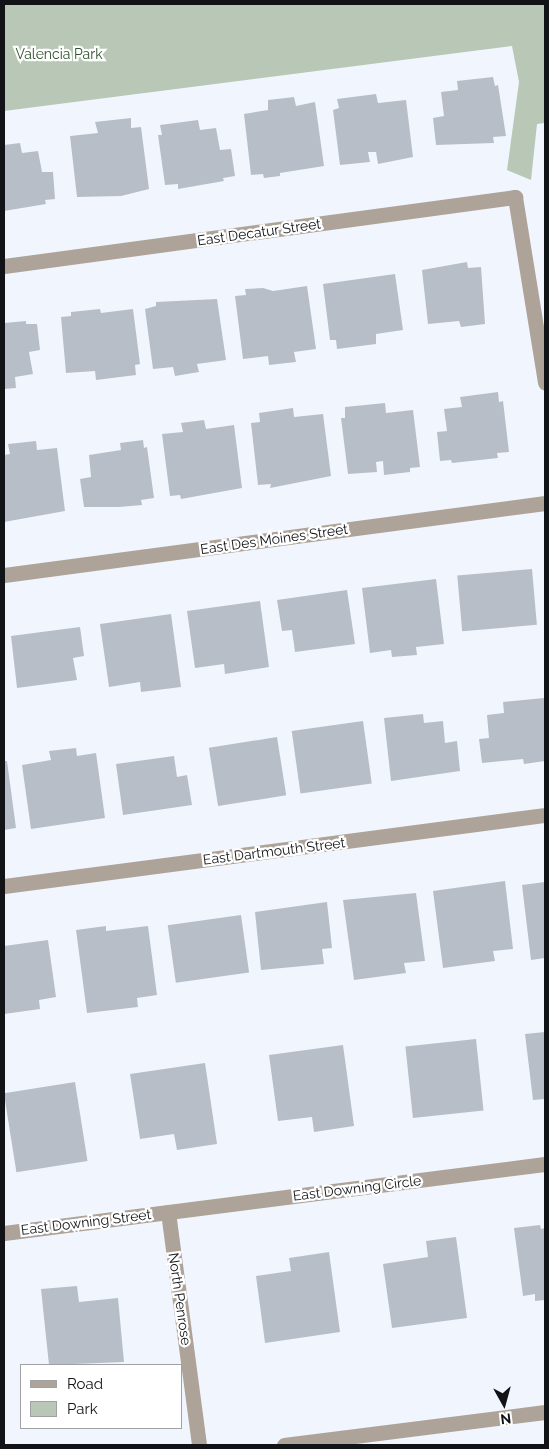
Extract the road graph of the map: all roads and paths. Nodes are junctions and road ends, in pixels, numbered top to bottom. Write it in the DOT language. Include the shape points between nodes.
graph roads {
  1 [pos="4,266"];
  2 [pos="544,362"];
  3 [pos="545,383"];
  4 [pos="545,503"];
  5 [pos="4,575"];
  6 [pos="545,816"];
  7 [pos="4,886"];
  8 [pos="545,1164"];
  9 [pos="168,1212"];
  10 [pos="4,1232"];
  11 [pos="545,1412"];
  12 [pos="199,1445"];
  13 [pos="284,1445"];
  1 -- 2 [label="street, East Decatur Street" via="515,198"];
  2 -- 3 [label="street"];
  4 -- 5 [label="street, East Des Moines Street"];
  6 -- 7 [label="street, East Dartmouth Street"];
  8 -- 9 [label="street, East Downing Circle"];
  9 -- 10 [label="street, East Downing Street"];
  9 -- 12 [label="street, North Penrose"];
  11 -- 13 [label="street"];
}
